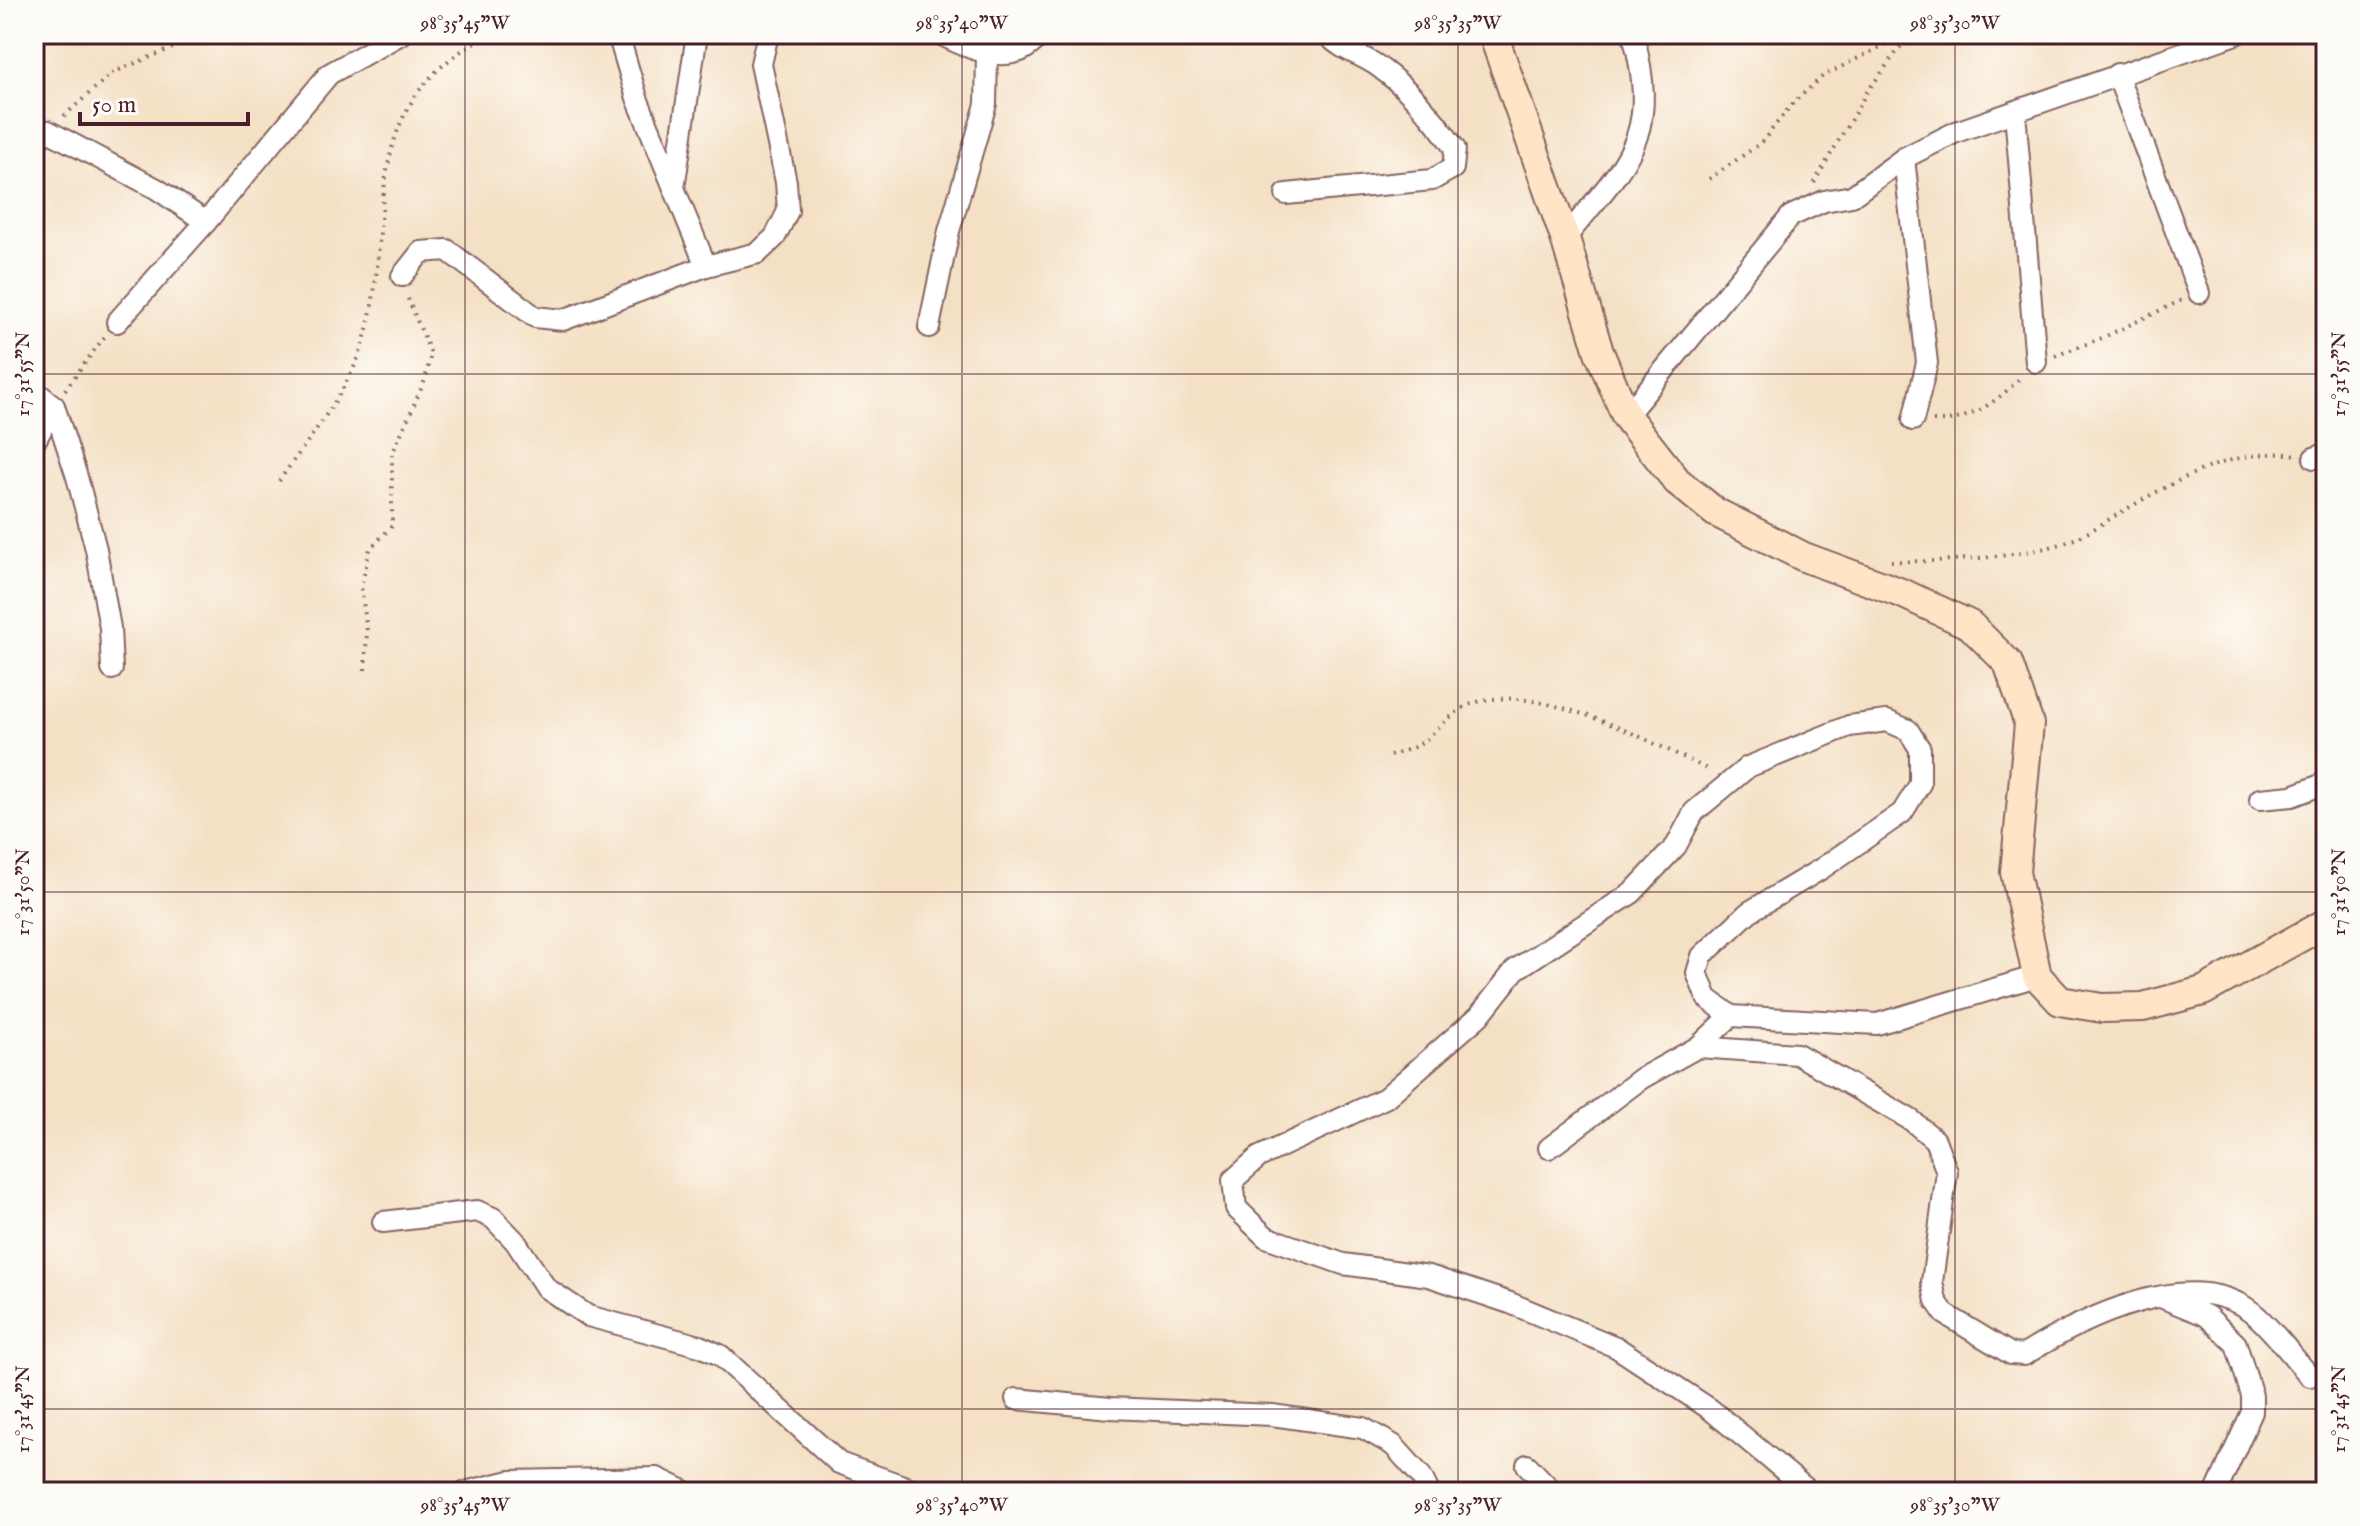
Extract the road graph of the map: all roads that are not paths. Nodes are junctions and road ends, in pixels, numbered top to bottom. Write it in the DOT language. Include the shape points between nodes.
graph roads {
  1 [pos="401,34"];
  2 [pos="618,34"];
  3 [pos="697,34"];
  4 [pos="768,34"];
  5 [pos="940,34"];
  6 [pos="1040,34"];
  7 [pos="1327,34"];
  8 [pos="1493,34"];
  9 [pos="1633,34"];
  10 [pos="2236,34"];
  11 [pos="987,54"];
  12 [pos="2117,74"];
  13 [pos="2015,112"];
  14 [pos="41,137"];
  15 [pos="1904,158"];
  16 [pos="673,192"];
  17 [pos="1286,194"];
  18 [pos="206,222"];
  19 [pos="1565,238"];
  20 [pos="706,266"];
  21 [pos="402,276"];
  22 [pos="2199,293"];
  23 [pos="117,322"];
  24 [pos="929,327"];
  25 [pos="2036,362"];
  26 [pos="34,390"];
  27 [pos="54,406"];
  28 [pos="1626,416"];
  29 [pos="1913,420"];
  30 [pos="34,443"];
  31 [pos="112,669"];
  32 [pos="2326,783"];
  33 [pos="2260,799"];
  34 [pos="2326,923"];
  35 [pos="2037,976"];
  36 [pos="1731,1016"];
  37 [pos="1698,1047"];
  38 [pos="1549,1148"];
  39 [pos="383,1222"];
  40 [pos="2163,1298"];
  41 [pos="2310,1376"];
  42 [pos="1016,1399"];
  43 [pos="1527,1465"];
  44 [pos="465,1492"];
  45 [pos="686,1492"];
  46 [pos="920,1492"];
  47 [pos="1429,1492"];
  48 [pos="1553,1492"];
  49 [pos="1810,1492"];
  50 [pos="2216,1492"];
  1 -- 18 [label="street" via="329,74"];
  2 -- 16 [label="street"];
  3 -- 16 [label="street"];
  4 -- 20 [label="street" via="761,64 788,211 775,237 758,253"];
  5 -- 11 [label="street"];
  6 -- 11 [label="street" via="1031,47 1014,54"];
  7 -- 17 [label="street" via="1377,65 1432,115 1455,149 1453,168 1432,180"];
  8 -- 19 [label="main road"];
  9 -- 19 [label="street" via="1642,69 1643,119 1629,160"];
  10 -- 12 [label="street"];
  11 -- 24 [label="street" via="986,104 949,231"];
  12 -- 13 [label="street"];
  12 -- 22 [label="street"];
  13 -- 15 [label="street" via="1956,132"];
  13 -- 25 [label="street"];
  14 -- 18 [label="street" via="157,189"];
  15 -- 28 [label="street" via="1852,196 1791,216"];
  15 -- 29 [label="street" via="1927,363"];
  16 -- 20 [label="street"];
  18 -- 23 [label="street"];
  19 -- 28 [label="main road" via="1599,352"];
  20 -- 21 [label="street" via="563,320 535,317 447,250 421,252"];
  26 -- 27 [label="street"];
  27 -- 30 [label="street"];
  27 -- 31 [label="street" via="96,549"];
  28 -- 35 [label="main road" via="1677,481 1715,512 1804,557 1970,625 2008,663 2029,724 2015,872"];
  32 -- 33 [label="street" via="2292,796"];
  34 -- 35 [label="main road" via="2203,991 2143,1007 2060,1001"];
  35 -- 36 [label="street" via="1877,1024"];
  36 -- 37 [label="street"];
  36 -- 49 [label="street" via="1707,998 1697,973 1702,956 1749,912 1902,813 1920,784 1920,749 1908,730 1887,721 1849,726 1748,767 1694,812 1676,846 1632,893 1515,970 1479,1016 1385,1098 1259,1157 1233,1180 1236,1208 1266,1237 1343,1264 1429,1276 1616,1347 1710,1409"];
  37 -- 38 [label="street" via="1642,1078"];
  37 -- 40 [label="street" via="1797,1054 1911,1120 1935,1140 1947,1172 1932,1282 1936,1301 1945,1314 2011,1354 2024,1355 2102,1313"];
  39 -- 46 [label="street" via="477,1211 493,1218 546,1288 588,1316 720,1355 839,1463"];
  40 -- 41 [label="street" via="2190,1292 2228,1299 2252,1313"];
  40 -- 50 [label="street" via="2207,1316 2236,1344 2252,1396 2252,1412"];
  42 -- 47 [label="street" via="1272,1415 1363,1428 1393,1445"];
  43 -- 48 [label="street"];
  44 -- 45 [label="street" via="510,1481 657,1478"];
}
